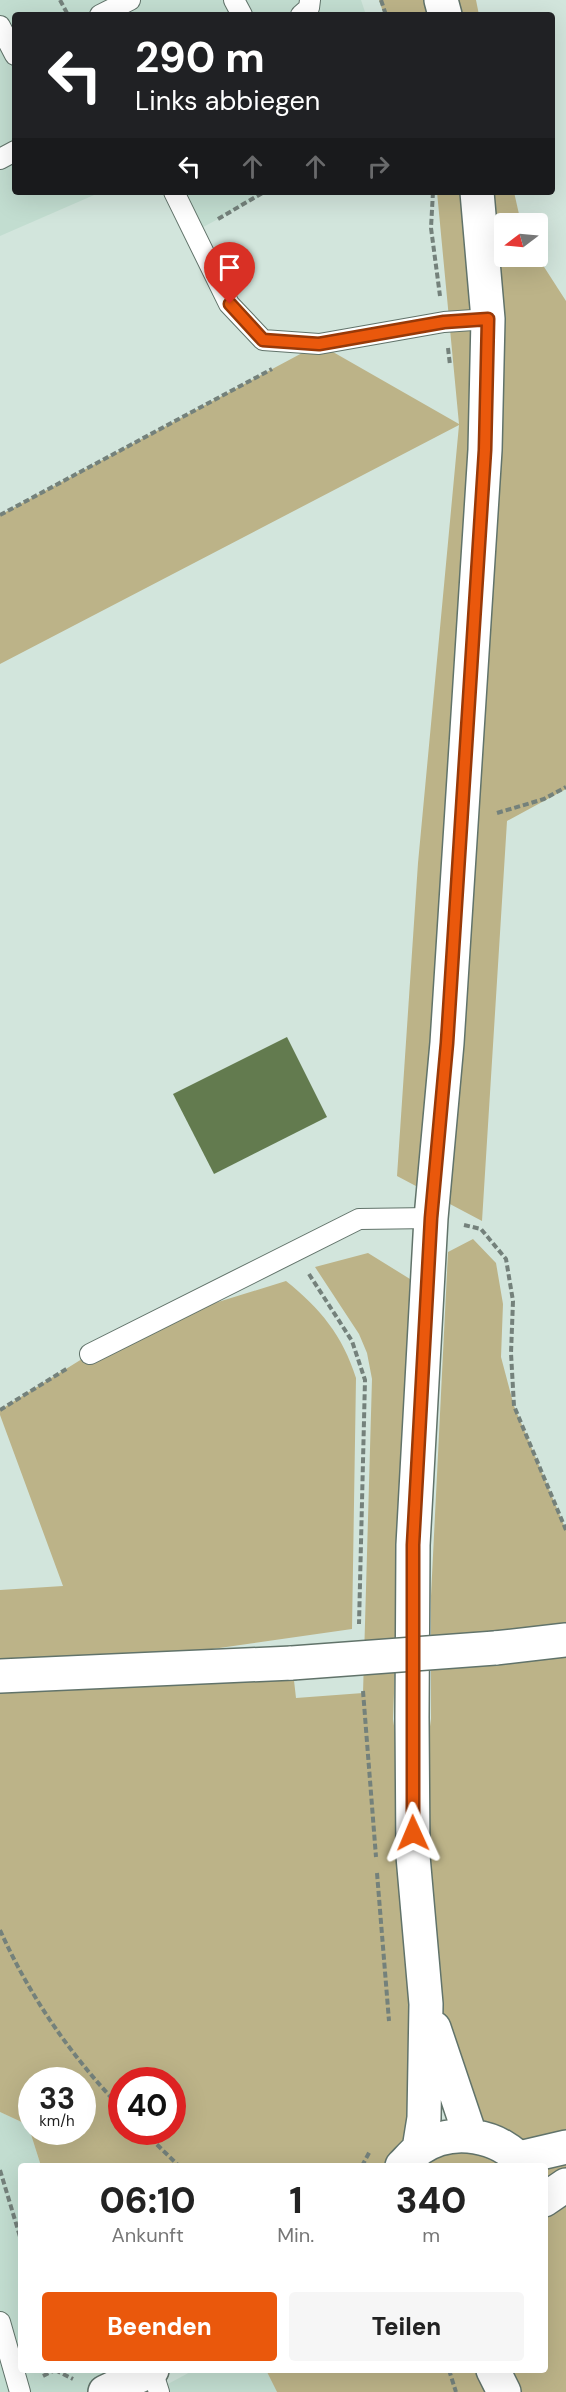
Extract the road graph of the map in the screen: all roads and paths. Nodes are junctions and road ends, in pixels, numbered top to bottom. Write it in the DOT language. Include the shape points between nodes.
graph roads {
  1 [pos="130,0"];
  2 [pos="106,12"];
  3 [pos="0,26"];
  4 [pos="12,49"];
  5 [pos="176,195"];
  6 [pos="259,195"];
  7 [pos="477,195"];
  8 [pos="194,232"];
  9 [pos="488,319"];
  10 [pos="319,344"];
  11 [pos="0,515"];
  12 [pos="566,787"];
  13 [pos="462,823"];
  14 [pos="431,1218"];
  15 [pos="294,1252"];
  16 [pos="90,1354"];
  17 [pos="0,1410"];
  18 [pos="566,1530"];
  19 [pos="359,1629"];
  20 [pos="566,1640"];
  21 [pos="0,1676"];
  22 [pos="362,1681"];
  23 [pos="0,1930"];
  24 [pos="426,2004"];
  25 [pos="390,2028"];
  26 [pos="108,2095"];
  27 [pos="470,2135"];
  28 [pos="375,2144"];
  29 [pos="157,2145"];
  30 [pos="566,2147"];
  31 [pos="411,2157"];
  32 [pos="522,2162"];
  33 [pos="176,2163"];
  34 [pos="364,2163"];
  35 [pos="0,2170"];
  36 [pos="566,2185"];
  37 [pos="548,2197"];
  38 [pos="18,2230"];
  39 [pos="0,2322"];
  40 [pos="146,2373"];
  41 [pos="153,2373"];
  42 [pos="450,2373"];
  43 [pos="494,2373"];
  44 [pos="515,2373"];
  45 [pos="20,2392"];
  46 [pos="105,2392"];
  47 [pos="159,2392"];
  48 [pos="456,2392"];
  49 [pos="504,2392"];
  50 [pos="518,2392"];
  1 -- 2 [label="lane"];
  3 -- 4 [label="lane"];
  5 -- 8 [label="lane"];
  6 -- 8 [label="path"];
  7 -- 9 [label="street"];
  8 -- 10 [label="lane" via="230,304 263,340"];
  9 -- 10 [label="lane" via="444,322"];
  9 -- 13 [label="street" via="485,450"];
  10 -- 11 [label="path"];
  12 -- 13 [label="path" via="544,799"];
  13 -- 14 [label="street"];
  14 -- 15 [label="lane" via="359,1219"];
  14 -- 18 [label="path" via="481,1229 506,1259 513,1301 514,1406"];
  14 -- 24 [label="street" via="413,1545 413,1856"];
  15 -- 16 [label="lane"];
  15 -- 19 [label="path" via="352,1341 365,1380"];
  16 -- 17 [label="path"];
  20 -- 21 [label="street, bridge" via="292,1663"];
  22 -- 25 [label="path"];
  23 -- 26 [label="path" via="18,1970 48,2019"];
  24 -- 27 [label="street"];
  24 -- 31 [label="street" via="424,2118"];
  27 -- 31 [label="street" via="444,2138"];
  27 -- 32 [label="street" via="504,2146"];
  28 -- 34 [label="path"];
  29 -- 33 [label="path"];
  30 -- 32 [label="street"];
  35 -- 38 [label="path"];
  36 -- 37 [label="street"];
  39 -- 45 [label="lane"];
  40 -- 46 [label="street"];
  41 -- 47 [label="lane"];
  42 -- 48 [label="path"];
  43 -- 49 [label="street"];
  44 -- 50 [label="street"];
}
